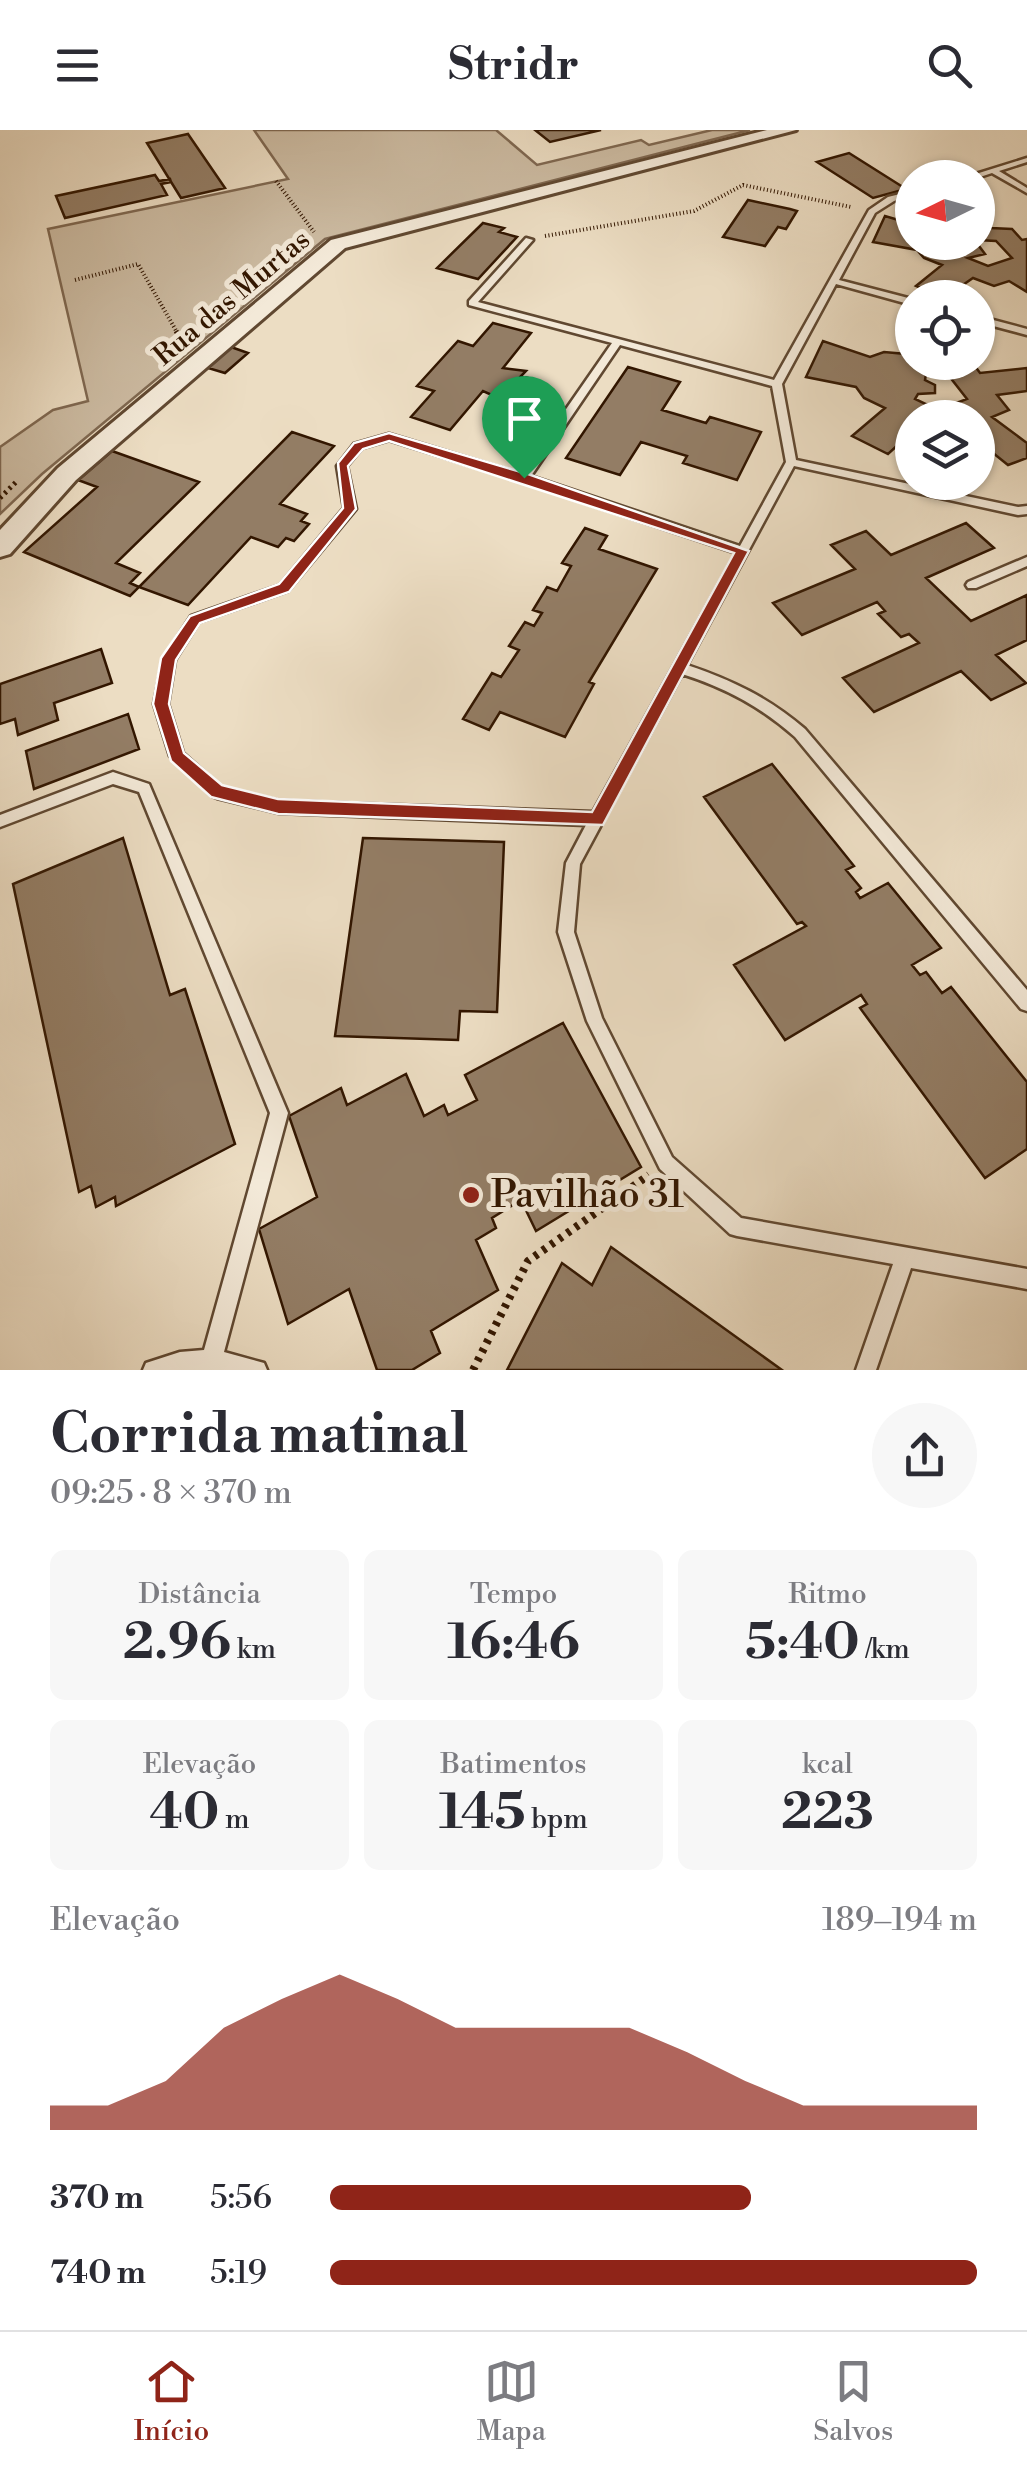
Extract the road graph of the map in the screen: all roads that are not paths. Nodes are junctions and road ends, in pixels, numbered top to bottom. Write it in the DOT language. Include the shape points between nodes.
graph roads {
  1 [pos="786,130"];
  2 [pos="1027,160"];
  3 [pos="995,169"];
  4 [pos="995,172"];
  5 [pos="1027,191"];
  6 [pos="895,198"];
  7 [pos="529,240"];
  8 [pos="834,281"];
  9 [pos="895,297"];
  10 [pos="995,324"];
  11 [pos="1027,332"];
  12 [pos="618,342"];
  13 [pos="777,384"];
  14 [pos="791,462"];
  15 [pos="524,478"];
  16 [pos="1027,510"];
  17 [pos="0,547"];
  18 [pos="742,551"];
  19 [pos="1027,562"];
  20 [pos="972,585"];
  21 [pos="679,668"];
  22 [pos="597,819"];
  23 [pos="0,821"];
  24 [pos="1021,985"];
  25 [pos="1027,1003"];
  26 [pos="905,1257"];
  27 [pos="1027,1278"];
  28 [pos="212,1358"];
  29 [pos="153,1370"];
  30 [pos="258,1370"];
  31 [pos="866,1370"];
  1 -- 17 [label="street, Rua das Murtas" via="338,244 67,474"];
  2 -- 3 [label="lane"];
  4 -- 5 [label="lane"];
  6 -- 8 [label="lane" via="872,212"];
  7 -- 12 [label="lane" via="472,303"];
  8 -- 9 [label="lane"];
  8 -- 13 [label="lane"];
  10 -- 11 [label="lane"];
  12 -- 13 [label="lane"];
  12 -- 15 [label="lane"];
  13 -- 14 [label="lane"];
  14 -- 16 [label="lane"];
  14 -- 18 [label="lane"];
  15 -- 18 [label="lane"];
  15 -- 22 [label="lane" via="389,437 358,446 342,466 350,509 284,588 195,620 169,658 161,704 177,756 217,792 278,806"];
  18 -- 21 [label="lane"];
  19 -- 20 [label="lane"];
  21 -- 22 [label="lane"];
  21 -- 24 [label="lane" via="769,704"];
  22 -- 26 [label="lane" via="573,862 566,932 595,1021 666,1163 737,1227"];
  23 -- 28 [label="lane" via="113,778 144,788 279,1113"];
  24 -- 25 [label="lane"];
  26 -- 27 [label="lane"];
  26 -- 31 [label="lane"];
  28 -- 29 [label="lane"];
  28 -- 30 [label="lane"];
}
